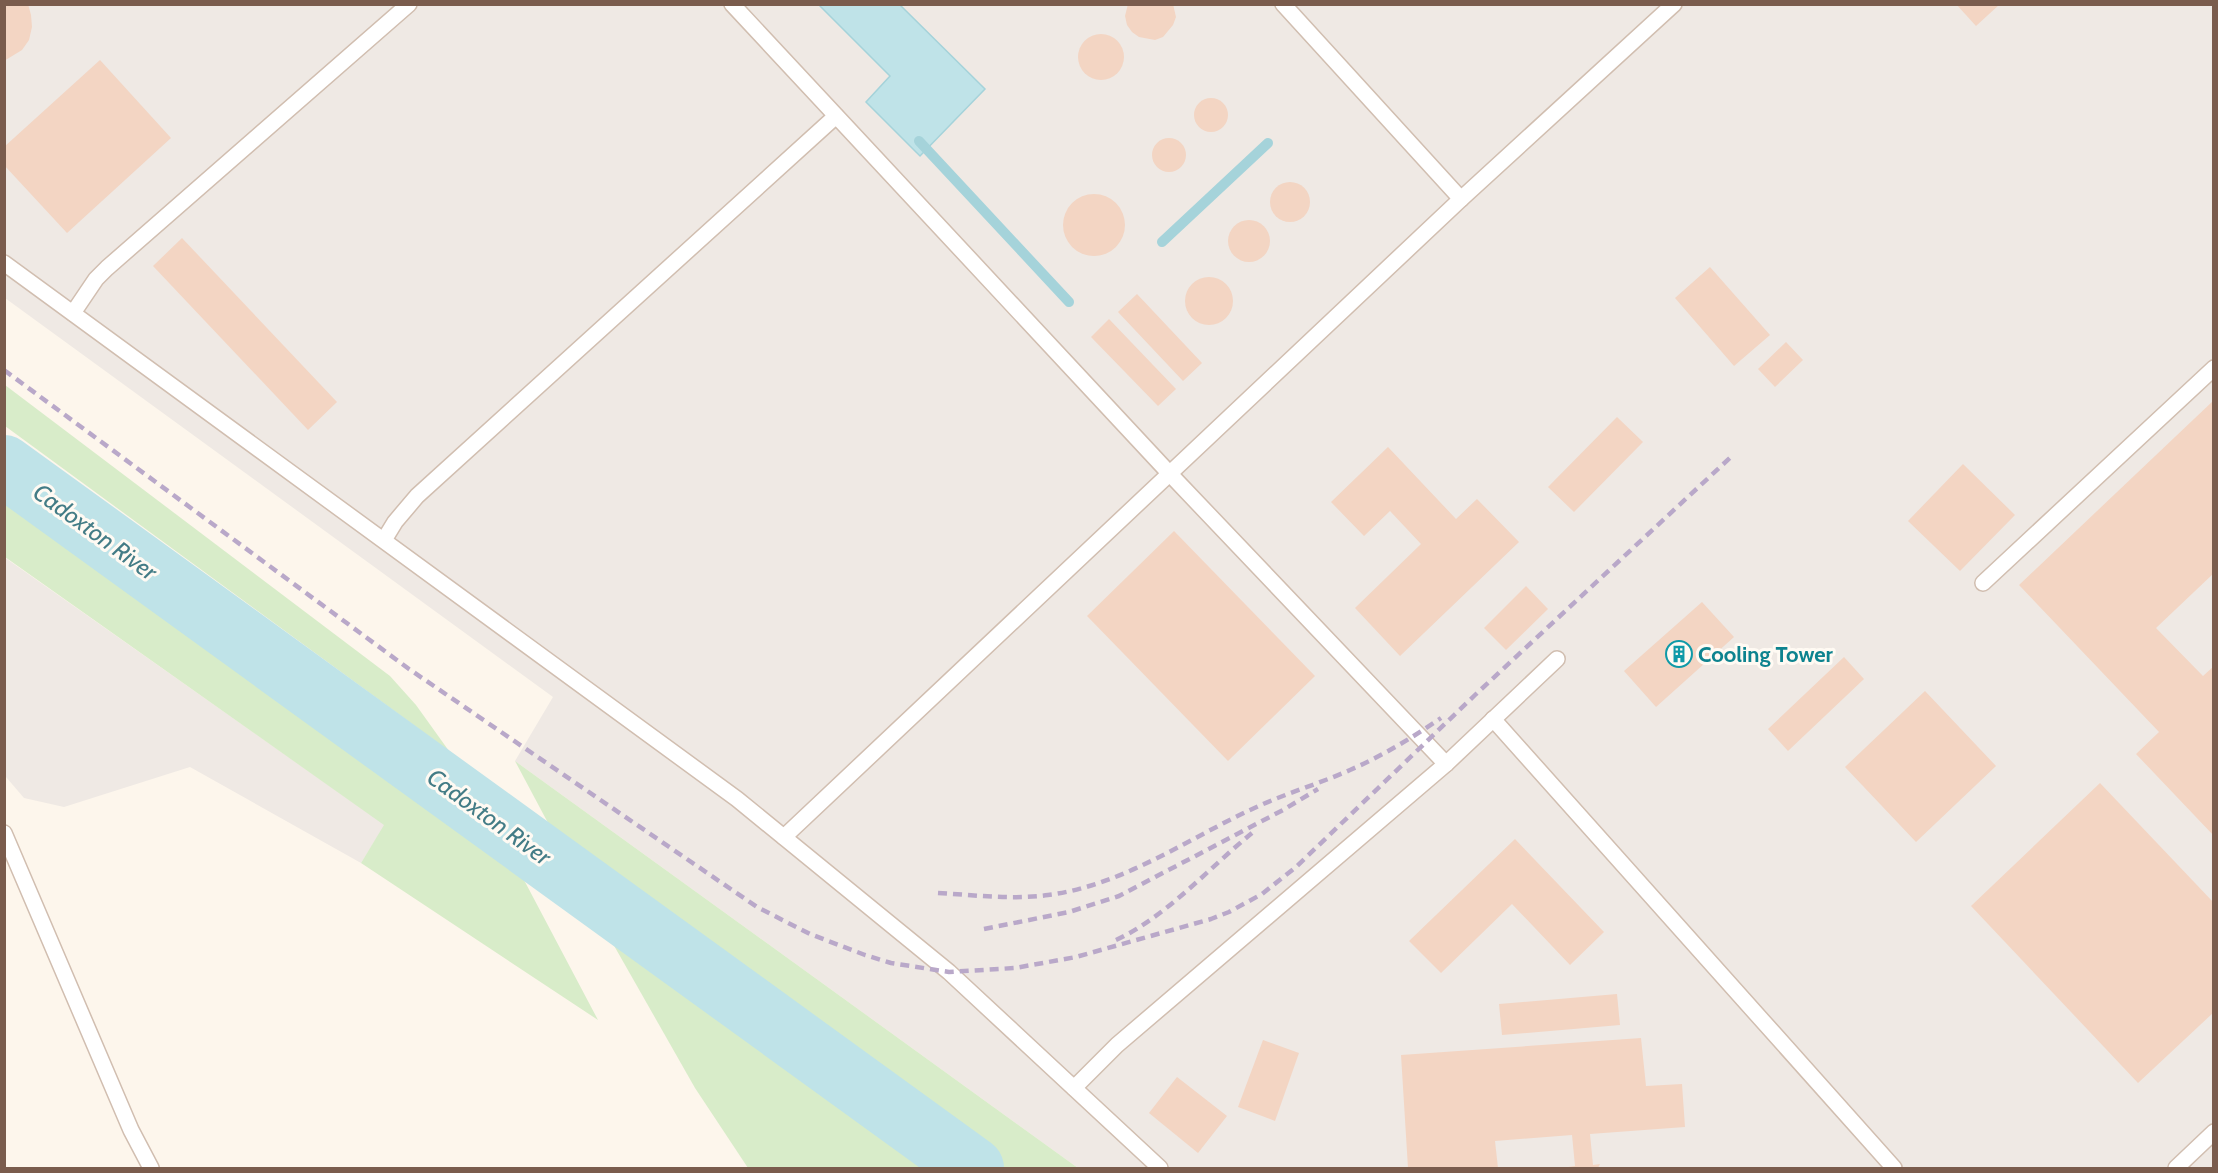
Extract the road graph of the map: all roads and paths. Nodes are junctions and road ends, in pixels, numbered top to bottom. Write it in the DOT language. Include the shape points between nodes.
graph roads {
  1 [pos="409,4"];
  2 [pos="732,4"];
  3 [pos="1283,4"];
  4 [pos="1674,4"];
  5 [pos="836,116"];
  6 [pos="1461,199"];
  7 [pos="4,263"];
  8 [pos="73,313"];
  9 [pos="2214,368"];
  10 [pos="1170,474"];
  11 [pos="384,540"];
  12 [pos="1983,584"];
  13 [pos="1557,659"];
  14 [pos="1493,719"];
  15 [pos="1446,764"];
  16 [pos="4,833"];
  17 [pos="784,837"];
  18 [pos="1074,1088"];
  19 [pos="2214,1132"];
  20 [pos="151,1168"];
  21 [pos="1160,1168"];
  22 [pos="1894,1168"];
  23 [pos="2176,1168"];
  1 -- 8 [label="lane" via="107,268"];
  2 -- 5 [label="lane"];
  3 -- 6 [label="lane"];
  4 -- 6 [label="lane"];
  5 -- 10 [label="lane"];
  5 -- 11 [label="lane" via="417,496"];
  6 -- 10 [label="lane"];
  7 -- 8 [label="lane"];
  8 -- 11 [label="lane"];
  9 -- 12 [label="lane"];
  10 -- 15 [label="lane"];
  10 -- 17 [label="lane"];
  11 -- 17 [label="lane"];
  13 -- 14 [label="lane"];
  14 -- 15 [label="lane"];
  14 -- 22 [label="lane"];
  15 -- 18 [label="lane" via="1117,1045"];
  16 -- 20 [label="lane" via="131,1130"];
  17 -- 18 [label="lane" via="949,972"];
  18 -- 21 [label="lane"];
  19 -- 23 [label="lane"];
}
